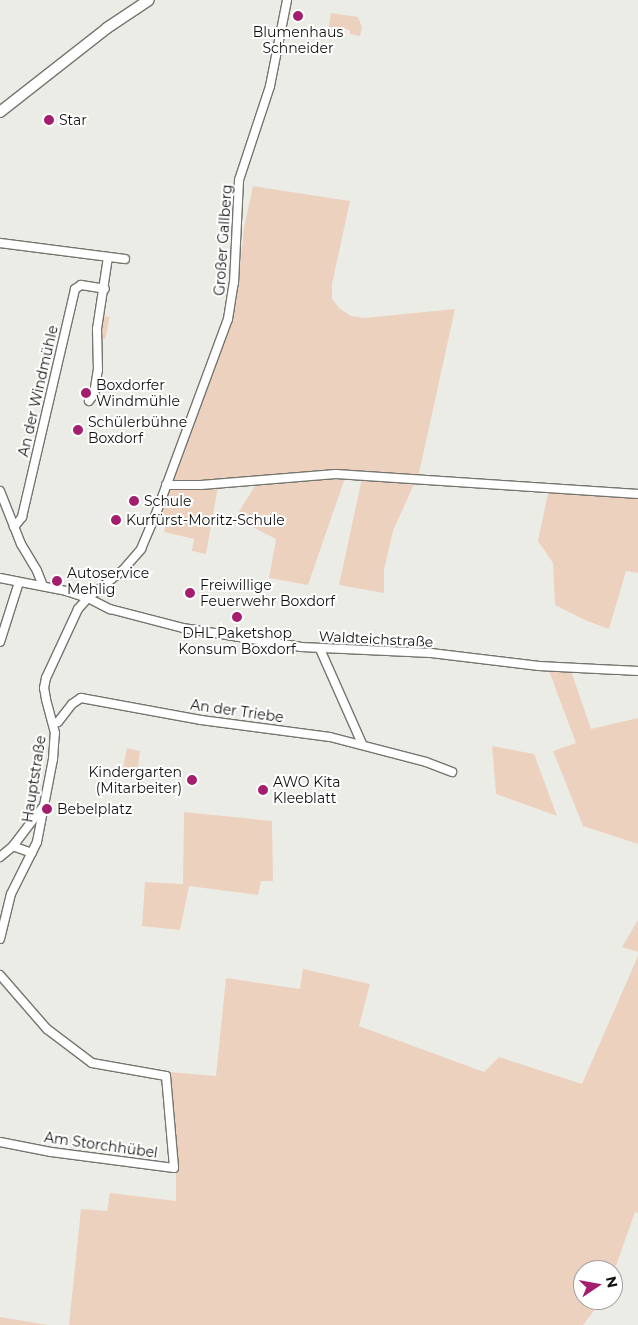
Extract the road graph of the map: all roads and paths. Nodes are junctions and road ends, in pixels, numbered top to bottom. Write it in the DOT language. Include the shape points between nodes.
graph roads {
  1 [pos="149,0"];
  2 [pos="287,0"];
  3 [pos="0,112"];
  4 [pos="0,243"];
  5 [pos="108,257"];
  6 [pos="125,259"];
  7 [pos="105,289"];
  8 [pos="88,401"];
  9 [pos="166,484"];
  10 [pos="0,491"];
  11 [pos="638,494"];
  12 [pos="14,527"];
  13 [pos="0,578"];
  14 [pos="19,582"];
  15 [pos="43,586"];
  16 [pos="88,598"];
  17 [pos="0,642"];
  18 [pos="320,649"];
  19 [pos="638,671"];
  20 [pos="53,724"];
  21 [pos="360,743"];
  22 [pos="452,772"];
  23 [pos="44,806"];
  24 [pos="13,846"];
  25 [pos="32,853"];
  26 [pos="0,857"];
  27 [pos="0,939"];
  28 [pos="0,975"];
  29 [pos="0,1142"];
  1 -- 3 [label="main road" via="107,28"];
  2 -- 9 [label="street, Großer Gallberg" via="270,86 239,180 234,283 228,319"];
  4 -- 5 [label="street"];
  5 -- 6 [label="street"];
  5 -- 7 [label="street"];
  7 -- 8 [label="street" via="97,329 98,370 94,394"];
  7 -- 12 [label="street, An der Windmühle" via="81,285 75,289 22,517"];
  9 -- 11 [label="street" via="201,485 336,474"];
  9 -- 16 [label="street, Großer Gallberg" via="141,549 123,570"];
  10 -- 12 [label="street"];
  12 -- 15 [label="street"];
  13 -- 14 [label="street, Waldteichstraße"];
  14 -- 15 [label="street, Waldteichstraße"];
  14 -- 17 [label="street"];
  15 -- 16 [label="street, Waldteichstraße"];
  16 -- 18 [label="street, Waldteichstraße" via="110,609 183,628"];
  16 -- 20 [label="street, Hauptstraße" via="78,608 46,678 44,688"];
  18 -- 19 [label="street, Waldteichstraße" via="431,653 539,666"];
  18 -- 21 [label="street"];
  20 -- 21 [label="street, An der Triebe" via="81,698 201,720"];
  20 -- 23 [label="street, Hauptstraße" via="56,741"];
  21 -- 22 [label="street, An der Triebe"];
  23 -- 24 [label="street"];
  23 -- 25 [label="street, Hauptstraße"];
  24 -- 25 [label="street"];
  24 -- 26 [label="street"];
  25 -- 27 [label="street, Hauptstraße" via="10,894"];
  28 -- 29 [label="street, Am Storchhübel" via="46,1029 92,1062 166,1076 174,1168"];
}
